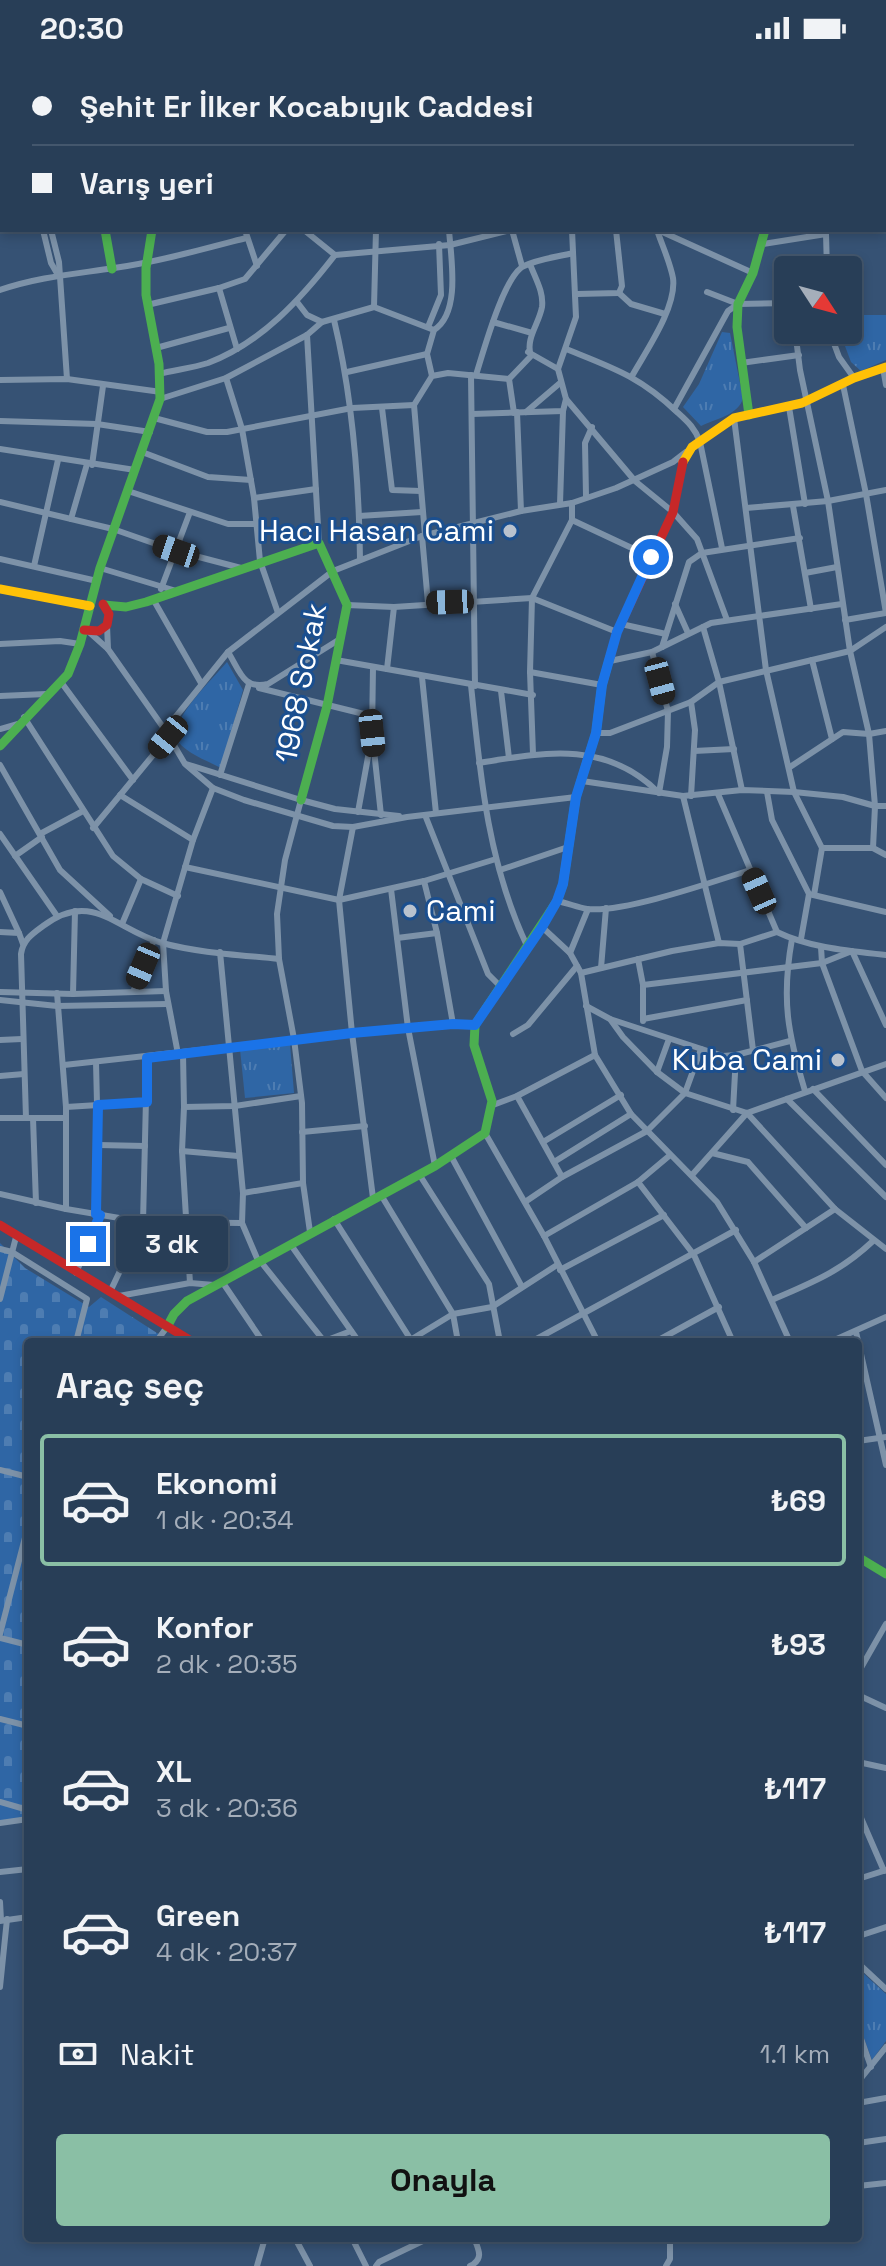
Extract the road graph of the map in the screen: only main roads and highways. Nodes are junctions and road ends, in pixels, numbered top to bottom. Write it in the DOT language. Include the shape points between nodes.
graph roads {
  1 [pos="105,232"];
  2 [pos="152,232"];
  3 [pos="765,232"];
  4 [pos="112,269"];
  5 [pos="885,367"];
  6 [pos="749,415"];
  7 [pos="0,589"];
  8 [pos="91,603"];
  9 [pos="104,605"];
  10 [pos="126,607"];
  11 [pos="108,623"];
  12 [pos="86,630"];
  13 [pos="0,746"];
  14 [pos="301,800"];
  15 [pos="0,1225"];
  16 [pos="167,1327"];
  17 [pos="186,1338"];
  18 [pos="862,1559"];
  19 [pos="886,1574"];
  1 -- 4 [label="main road"];
  2 -- 8 [label="main road" via="144,263 160,396"];
  3 -- 6 [label="main road" via="738,304"];
  5 -- 6 [label="main road" via="807,401"];
  6 -- 16 [label="main road" via="734,418 696,445 682,463 673,512 619,628 576,797 557,901 472,1036 493,1105 485,1133 435,1166 187,1301"];
  7 -- 8 [label="main road"];
  8 -- 9 [label="main road"];
  8 -- 12 [label="main road"];
  9 -- 10 [label="main road"];
  9 -- 11 [label="main road"];
  10 -- 11 [label="main road"];
  10 -- 14 [label="main road, 1968 Sokak" via="319,543 347,605"];
  11 -- 12 [label="main road" via="99,631"];
  12 -- 13 [label="main road" via="68,674"];
  15 -- 16 [label="main road"];
  16 -- 17 [label="main road"];
  18 -- 19 [label="main road"];
}
